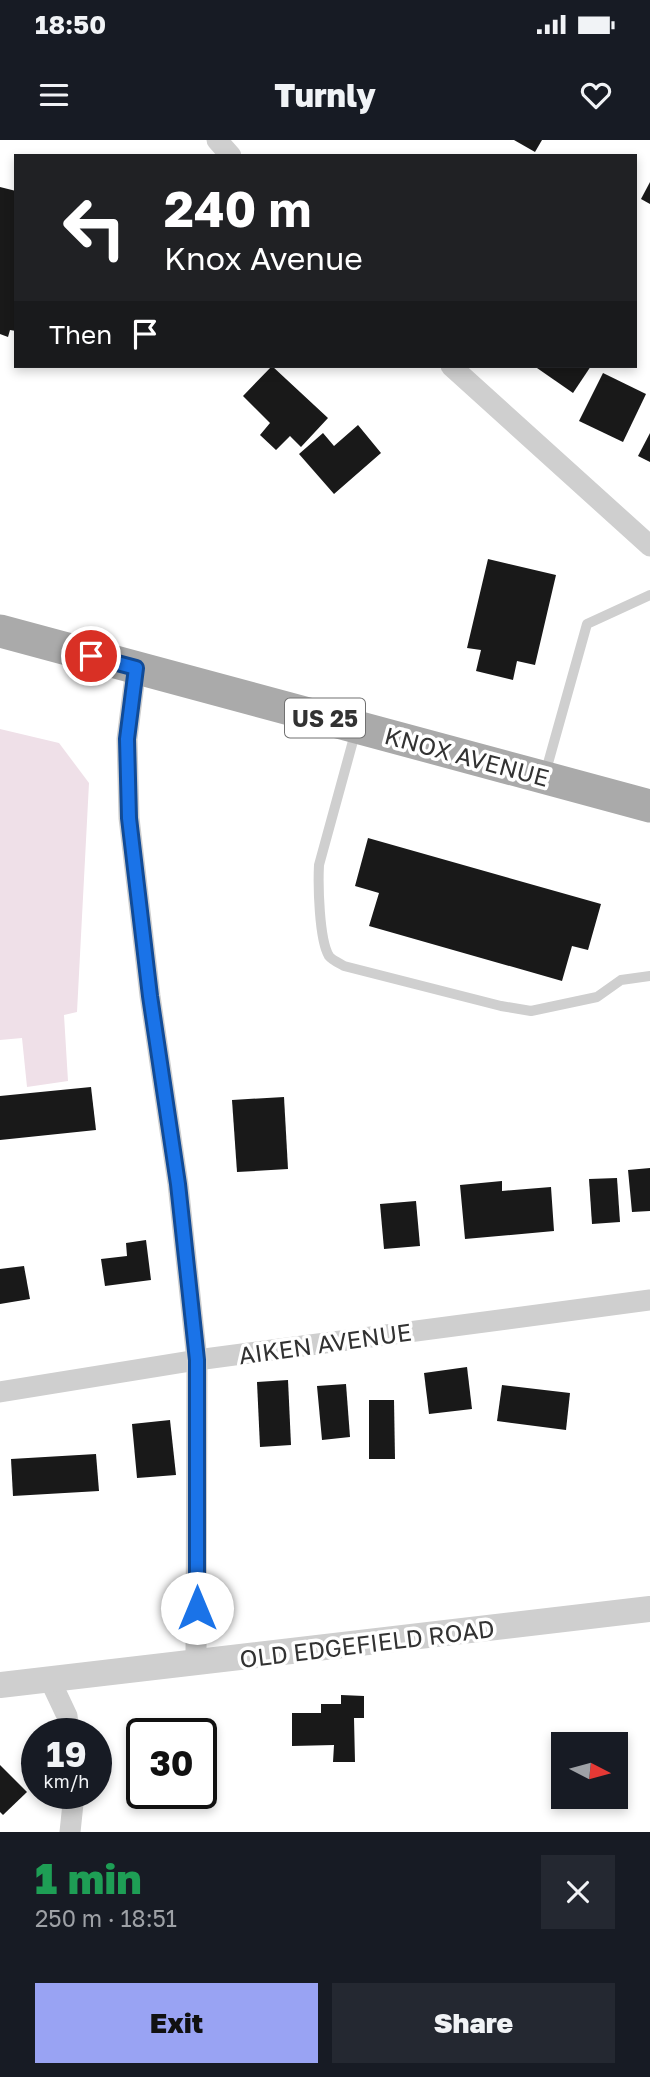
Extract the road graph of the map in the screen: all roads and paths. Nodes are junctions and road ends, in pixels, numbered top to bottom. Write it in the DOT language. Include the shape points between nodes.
graph roads {
  1 [pos="217,140"];
  2 [pos="229,154"];
  3 [pos="453,368"];
  4 [pos="650,546"];
  5 [pos="650,595"];
  6 [pos="0,631"];
  7 [pos="136,668"];
  8 [pos="357,727"];
  9 [pos="544,777"];
  10 [pos="650,806"];
  11 [pos="650,976"];
  12 [pos="650,1300"];
  13 [pos="197,1360"];
  14 [pos="0,1392"];
  15 [pos="650,1609"];
  16 [pos="196,1663"];
  17 [pos="50,1679"];
  18 [pos="0,1685"];
  19 [pos="67,1718"];
  20 [pos="72,1809"];
  21 [pos="70,1832"];
  1 -- 2 [label="street"];
  3 -- 4 [label="street"];
  5 -- 9 [label="lane" via="587,624"];
  6 -- 7 [label="main road, KNOX AVENUE / US 25"];
  7 -- 8 [label="main road, KNOX AVENUE / US 25"];
  7 -- 13 [label="street" via="127,739 129,818"];
  8 -- 9 [label="main road, KNOX AVENUE / US 25"];
  8 -- 11 [label="lane" via="319,864 324,940 330,957 344,966 531,1011 597,997 621,980"];
  9 -- 10 [label="main road, KNOX AVENUE / US 25"];
  12 -- 13 [label="street, AIKEN AVENUE"];
  13 -- 14 [label="street, AIKEN AVENUE"];
  13 -- 16 [label="street"];
  15 -- 16 [label="street, OLD EDGEFIELD ROAD"];
  16 -- 17 [label="street, OLD EDGEFIELD ROAD"];
  17 -- 18 [label="street, OLD EDGEFIELD ROAD"];
  17 -- 19 [label="street"];
  20 -- 21 [label="street"];
}
